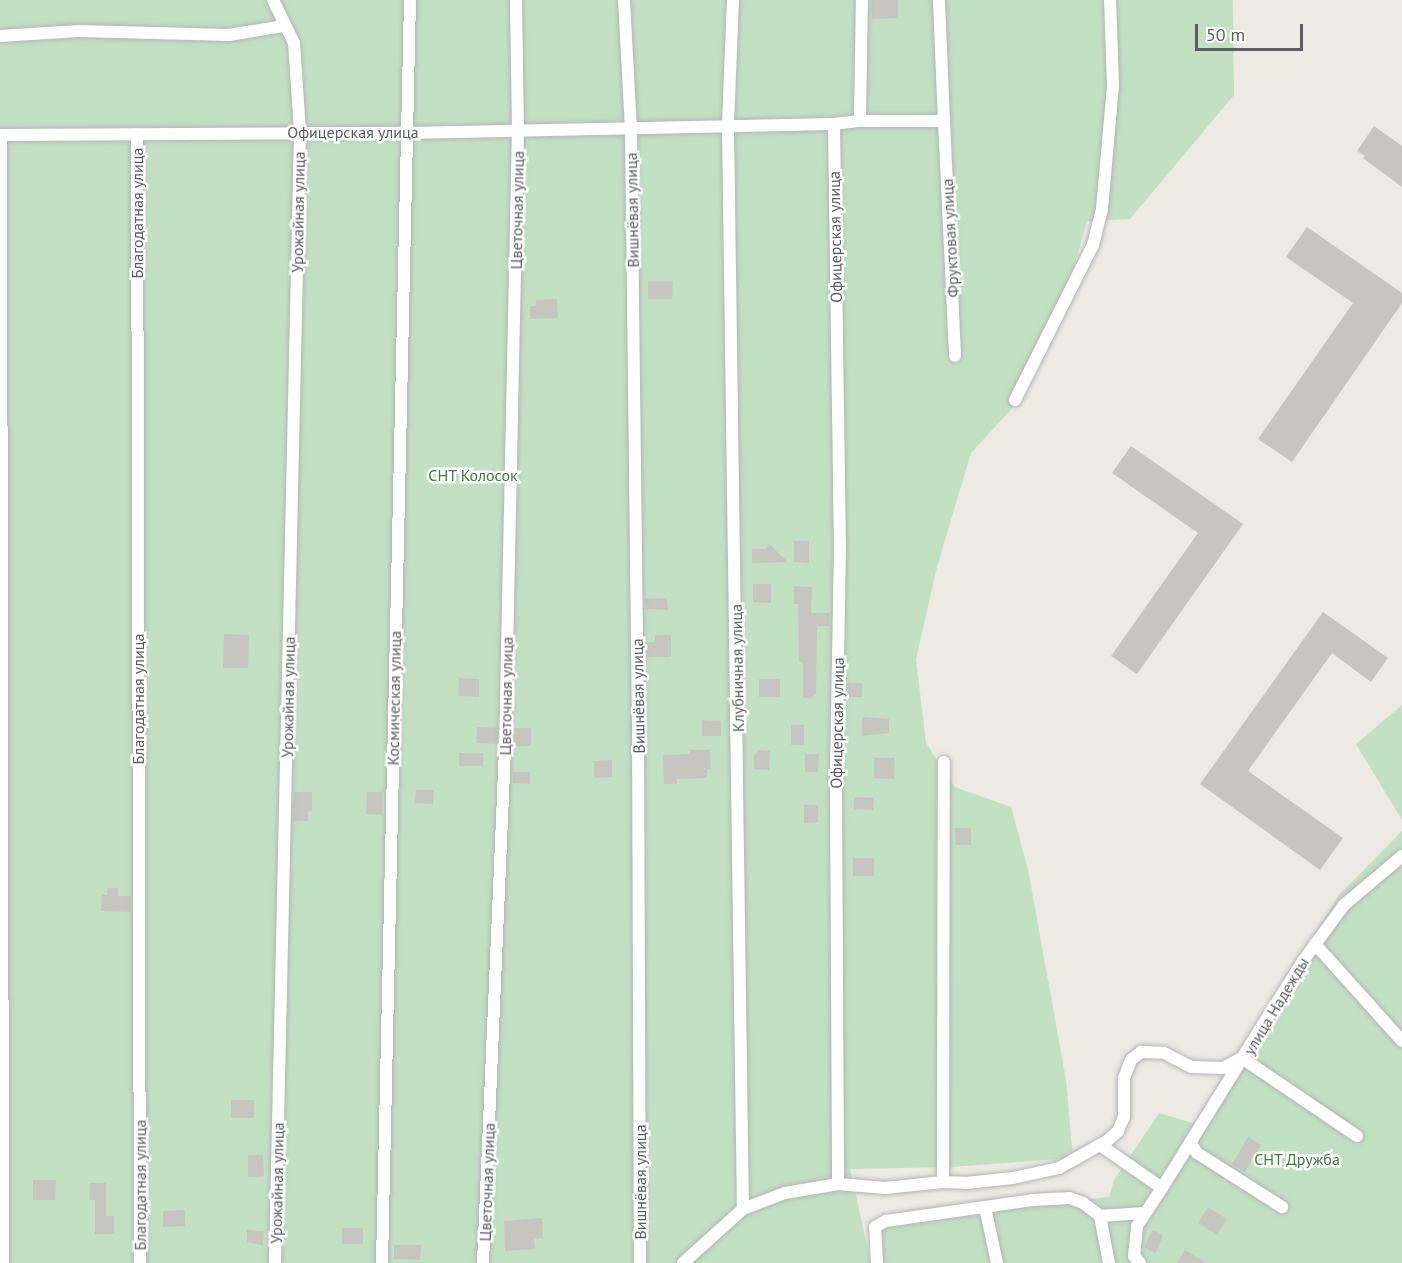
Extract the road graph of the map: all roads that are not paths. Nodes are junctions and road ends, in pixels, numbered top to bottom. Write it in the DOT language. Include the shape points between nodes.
graph roads {
  1 [pos="273,0"];
  2 [pos="410,0"];
  3 [pos="516,0"];
  4 [pos="624,0"];
  5 [pos="733,0"];
  6 [pos="862,0"];
  7 [pos="939,0"];
  8 [pos="1110,0"];
  9 [pos="284,26"];
  10 [pos="0,36"];
  11 [pos="944,121"];
  12 [pos="860,122"];
  13 [pos="834,124"];
  14 [pos="728,127"];
  15 [pos="631,128"];
  16 [pos="518,129"];
  17 [pos="300,132"];
  18 [pos="407,133"];
  19 [pos="136,134"];
  20 [pos="0,135"];
  21 [pos="955,356"];
  22 [pos="1015,400"];
  23 [pos="944,762"];
  24 [pos="1402,856"];
  25 [pos="1315,944"];
  26 [pos="1402,1041"];
  27 [pos="1242,1058"];
  28 [pos="1357,1136"];
  29 [pos="1190,1142"];
  30 [pos="1100,1145"];
  31 [pos="943,1182"];
  32 [pos="838,1184"];
  33 [pos="1162,1188"];
  34 [pos="1282,1207"];
  35 [pos="985,1208"];
  36 [pos="742,1209"];
  37 [pos="1144,1213"];
  38 [pos="1100,1216"];
  39 [pos="3,1263"];
  40 [pos="140,1263"];
  41 [pos="275,1263"];
  42 [pos="382,1263"];
  43 [pos="483,1263"];
  44 [pos="640,1263"];
  45 [pos="683,1263"];
  46 [pos="877,1263"];
  47 [pos="996,1263"];
  48 [pos="1109,1263"];
  49 [pos="1140,1263"];
  1 -- 9 [label="street, Урожайная улица"];
  2 -- 18 [label="street, Космическая улица"];
  3 -- 16 [label="street, Цветочная улица"];
  4 -- 15 [label="street, Вишнёвая улица"];
  5 -- 14 [label="street, Клубничная улица"];
  6 -- 12 [label="street"];
  7 -- 11 [label="street, Фруктовая улица"];
  8 -- 22 [label="street" via="1113,85 1102,209 1093,245"];
  9 -- 10 [label="street" via="229,35 79,31"];
  9 -- 17 [label="street, Урожайная улица" via="294,44"];
  11 -- 12 [label="street"];
  11 -- 21 [label="street, Фруктовая улица"];
  12 -- 13 [label="street"];
  13 -- 14 [label="street, Офицерская улица"];
  13 -- 32 [label="street, Офицерская улица" via="840,546 836,783"];
  14 -- 15 [label="street, Офицерская улица"];
  14 -- 36 [label="street, Клубничная улица"];
  15 -- 16 [label="street, Офицерская улица"];
  15 -- 44 [label="street, Вишнёвая улица"];
  16 -- 18 [label="street, Офицерская улица"];
  16 -- 43 [label="street, Цветочная улица" via="505,748"];
  17 -- 18 [label="street, Офицерская улица"];
  17 -- 19 [label="street, Офицерская улица"];
  17 -- 41 [label="street, Урожайная улица"];
  18 -- 42 [label="street, Космическая улица"];
  19 -- 20 [label="street, Офицерская улица"];
  19 -- 40 [label="street, Благодатная улица"];
  20 -- 39 [label="street"];
  23 -- 31 [label="street"];
  24 -- 25 [label="street, улица Надежды" via="1344,905"];
  25 -- 26 [label="street"];
  25 -- 27 [label="street, улица Надежды"];
  27 -- 28 [label="street, улица Надежды"];
  27 -- 29 [label="street"];
  27 -- 30 [label="street" via="1223,1068 1192,1067 1164,1053 1141,1052 1131,1060 1124,1078 1124,1117 1118,1131"];
  29 -- 33 [label="street"];
  29 -- 34 [label="street" via="1197,1153"];
  30 -- 31 [label="street" via="1059,1168 1013,1178"];
  30 -- 33 [label="street"];
  31 -- 32 [label="street" via="885,1188"];
  32 -- 36 [label="street" via="785,1193"];
  33 -- 37 [label="street"];
  35 -- 38 [label="street" via="1070,1198"];
  35 -- 46 [label="street" via="886,1221 875,1227"];
  35 -- 47 [label="street"];
  36 -- 45 [label="street"];
  37 -- 38 [label="street"];
  37 -- 49 [label="street" via="1137,1226 1134,1256"];
  38 -- 48 [label="street"];
}
